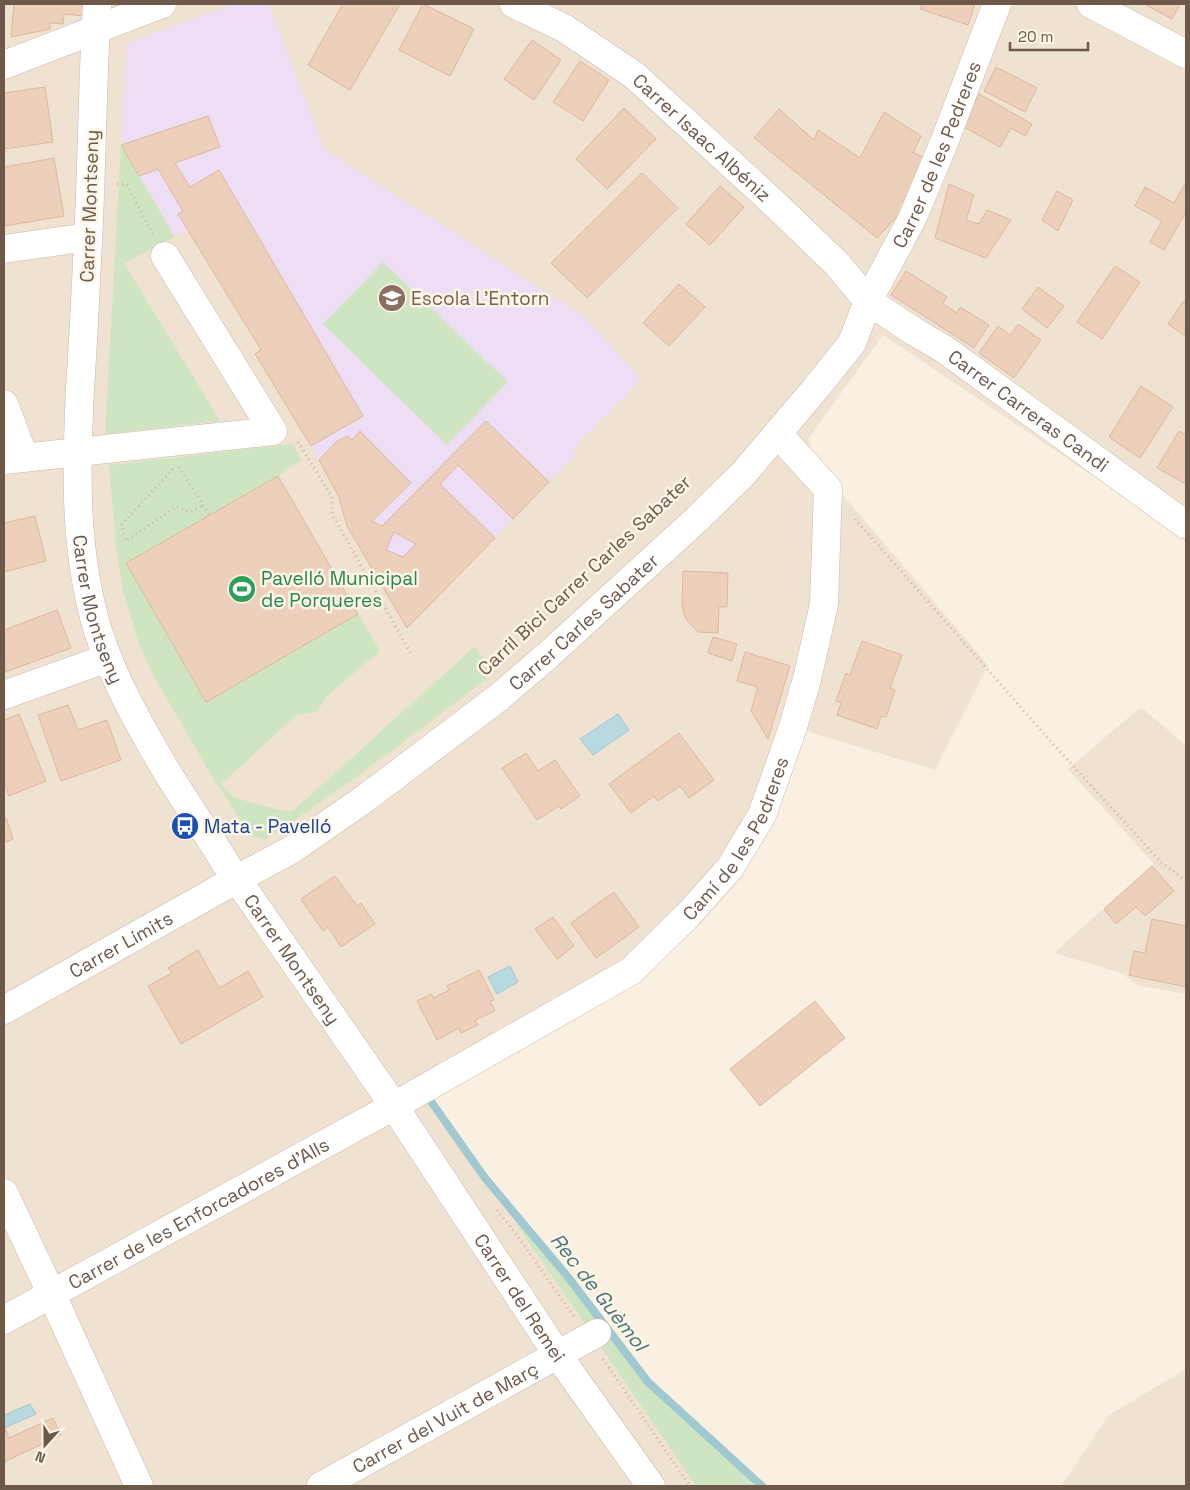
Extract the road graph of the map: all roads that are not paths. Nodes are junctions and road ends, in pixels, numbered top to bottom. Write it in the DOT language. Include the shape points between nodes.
graph roads {
  1 [pos="162,4"];
  2 [pos="514,4"];
  3 [pos="996,4"];
  4 [pos="1091,4"];
  5 [pos="96,16"];
  6 [pos="1186,54"];
  7 [pos="4,65"];
  8 [pos="88,237"];
  9 [pos="4,249"];
  10 [pos="165,256"];
  11 [pos="868,301"];
  12 [pos="4,404"];
  13 [pos="778,434"];
  14 [pos="77,452"];
  15 [pos="14,459"];
  16 [pos="1186,526"];
  17 [pos="108,658"];
  18 [pos="4,695"];
  19 [pos="237,878"];
  20 [pos="4,1010"];
  21 [pos="394,1106"];
  22 [pos="4,1193"];
  23 [pos="51,1293"];
  24 [pos="4,1320"];
  25 [pos="593,1336"];
  26 [pos="558,1354"];
  27 [pos="139,1486"];
  28 [pos="322,1486"];
  29 [pos="651,1486"];
  1 -- 5 [label="street"];
  2 -- 11 [label="street, Carrer Isaac Albéniz" via="564,28 634,75 837,264"];
  3 -- 11 [label="street, Carrer de les Pedreres" via="912,219"];
  4 -- 6 [label="street"];
  5 -- 7 [label="street"];
  5 -- 8 [label="street, Carrer Montseny"];
  8 -- 9 [label="street"];
  8 -- 14 [label="street, Carrer Montseny"];
  10 -- 14 [label="street" via="273,431"];
  11 -- 13 [label="street, Carrer Carles Sabater" via="852,343"];
  11 -- 16 [label="street, Carrer Carreras Candi" via="944,349"];
  12 -- 15 [label="street"];
  13 -- 19 [label="street, Carrer Carles Sabater" via="696,520 498,698 368,797 291,850"];
  13 -- 21 [label="street, Camí de les Pedreres" via="828,489 824,604 793,727 762,815 730,868 631,971"];
  14 -- 15 [label="street"];
  14 -- 17 [label="street, Carrer Montseny" via="77,511 82,558 98,630"];
  17 -- 18 [label="street"];
  17 -- 19 [label="street, Carrer Montseny" via="183,799"];
  19 -- 20 [label="street, Carrer Límits"];
  19 -- 21 [label="street, Carrer Montseny"];
  21 -- 23 [label="street, Carrer de les Enforcadores d'Alls"];
  21 -- 26 [label="street, Carrer del Remei"];
  22 -- 23 [label="street"];
  23 -- 24 [label="street, Carrer de les Enforcadores d'Alls"];
  23 -- 27 [label="street"];
  25 -- 26 [label="street, Carrer del Vuit de Març"];
  26 -- 28 [label="street, Carrer del Vuit de Març"];
  26 -- 29 [label="street, Carrer del Remei"];
}
